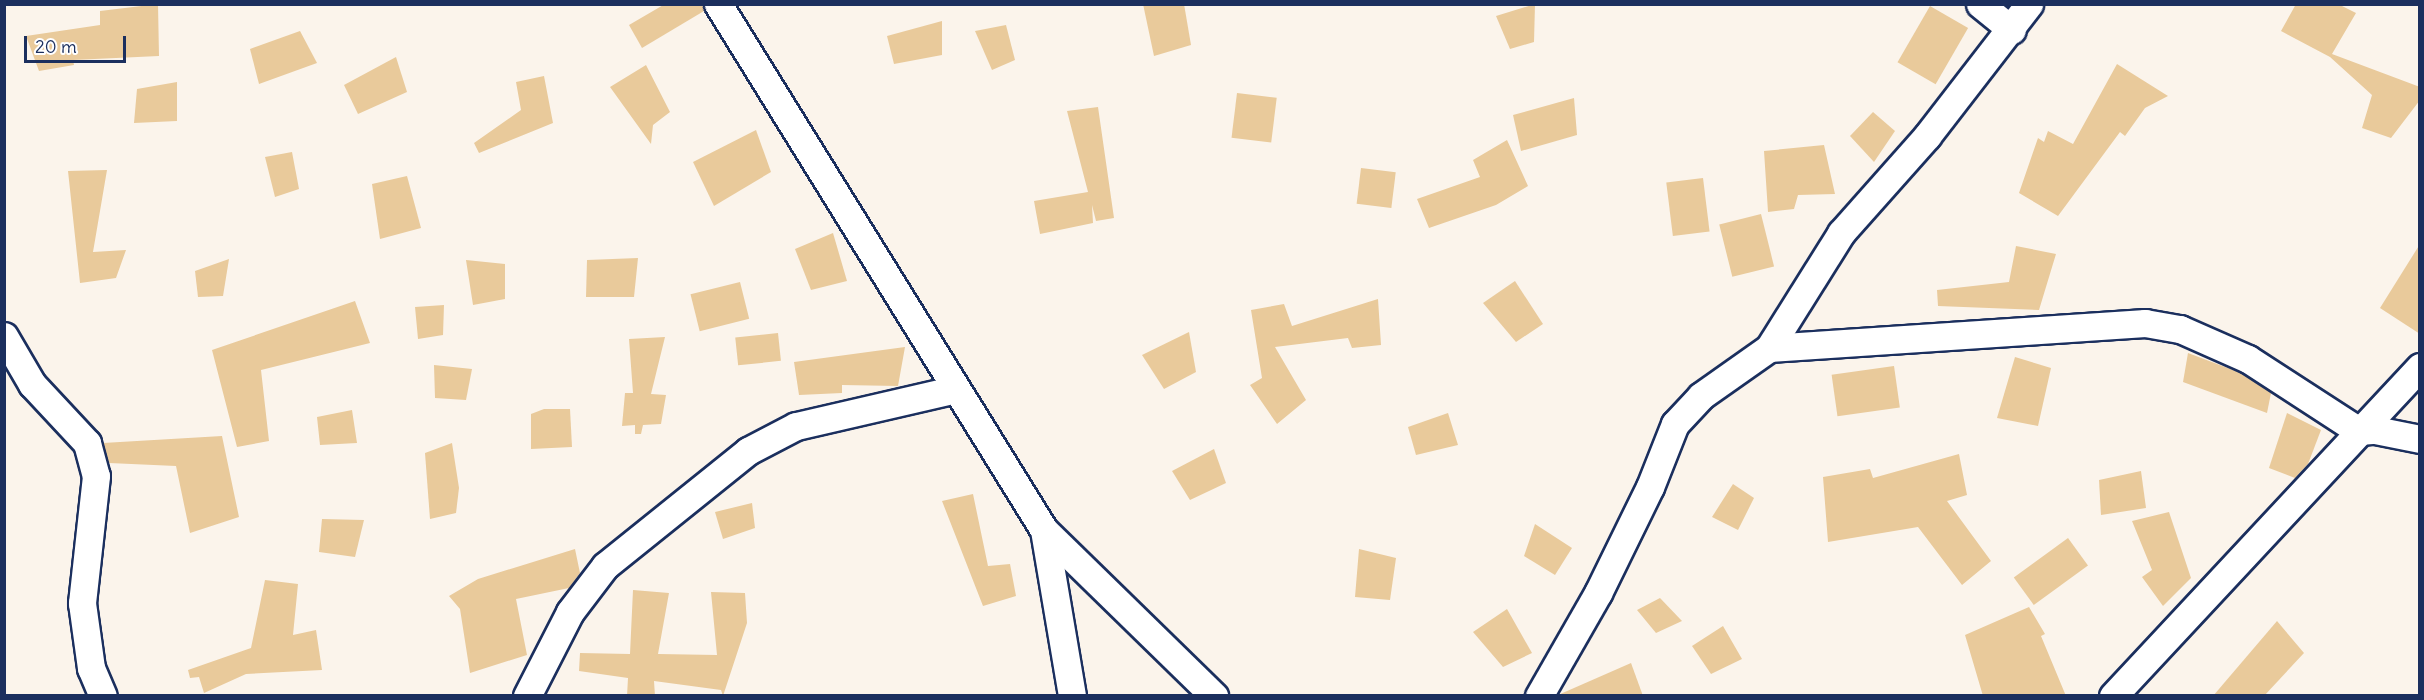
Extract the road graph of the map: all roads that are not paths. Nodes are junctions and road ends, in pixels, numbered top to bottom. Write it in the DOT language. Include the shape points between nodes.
graph roads {
  1 [pos="718,4"];
  2 [pos="1980,4"];
  3 [pos="2029,4"];
  4 [pos="2012,30"];
  5 [pos="4,336"];
  6 [pos="1769,348"];
  7 [pos="2420,367"];
  8 [pos="956,389"];
  9 [pos="2359,431"];
  10 [pos="2420,439"];
  11 [pos="1044,530"];
  12 [pos="102,696"];
  13 [pos="527,696"];
  14 [pos="1072,696"];
  15 [pos="1214,696"];
  16 [pos="1539,696"];
  17 [pos="2113,696"];
  1 -- 8 [label="street"];
  2 -- 4 [label="street"];
  3 -- 4 [label="street"];
  4 -- 6 [label="street" via="1841,233"];
  5 -- 12 [label="street" via="32,384 87,443 96,476 82,603 92,668"];
  6 -- 9 [label="street" via="2145,323 2180,329 2248,359"];
  6 -- 16 [label="street" via="1701,396 1675,424 1650,487 1598,593"];
  7 -- 9 [label="street"];
  8 -- 11 [label="street"];
  8 -- 13 [label="street" via="796,426 748,451 605,566 570,612"];
  9 -- 10 [label="street" via="2375,430"];
  9 -- 17 [label="street"];
  11 -- 14 [label="street"];
  11 -- 15 [label="street"];
}
